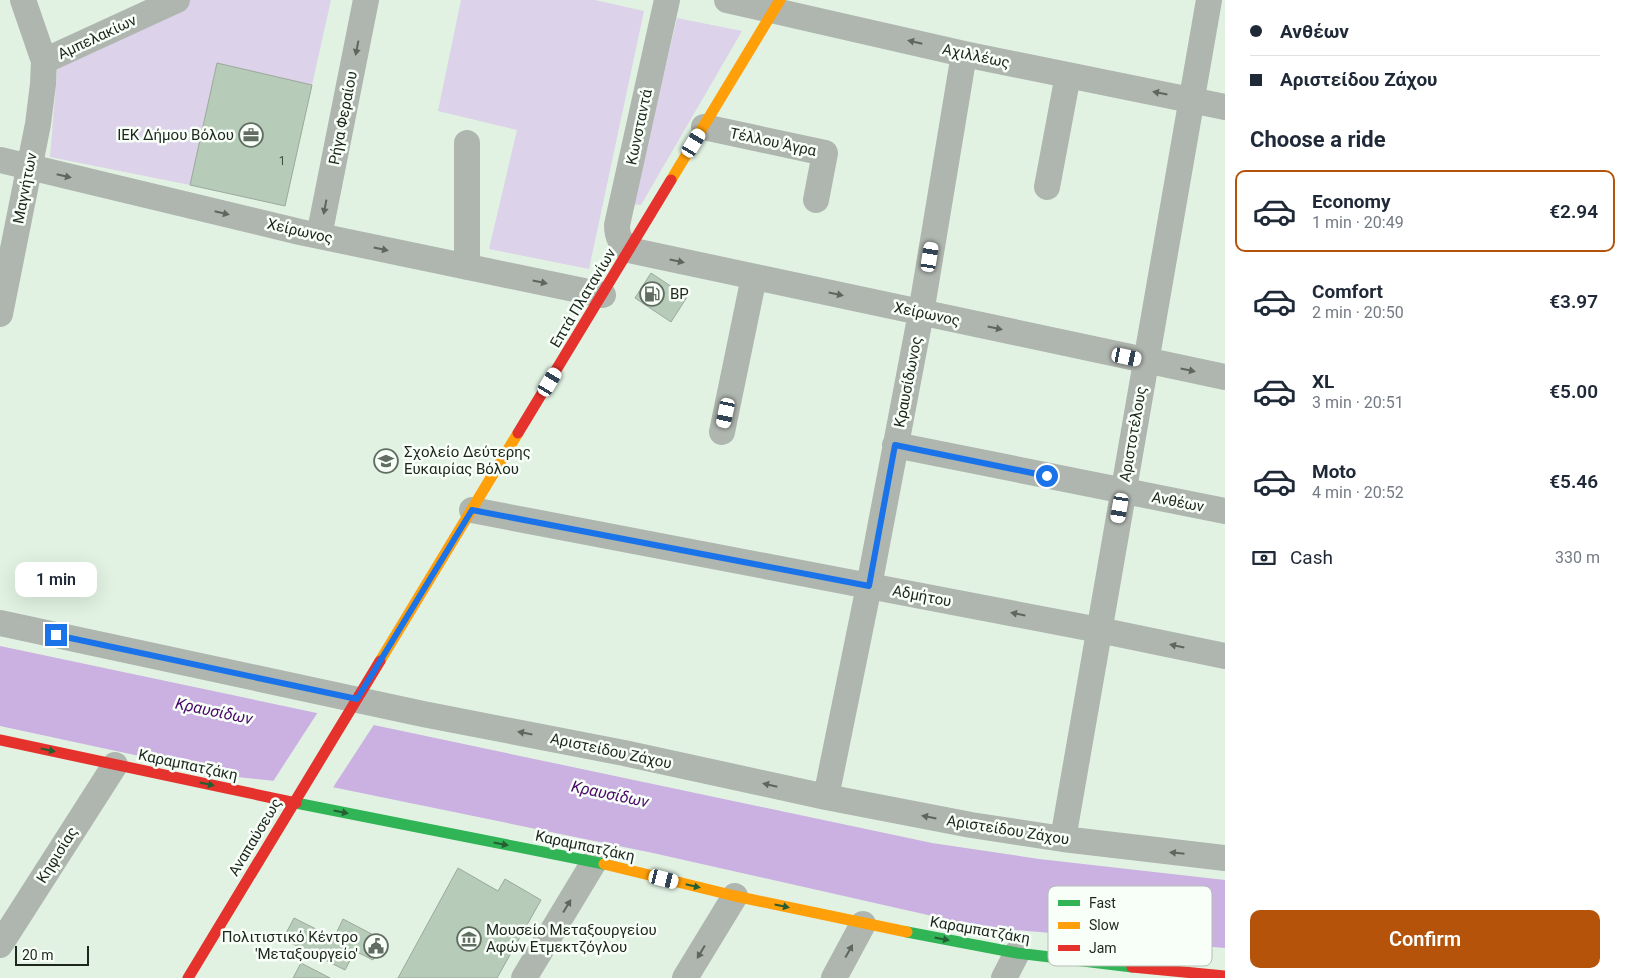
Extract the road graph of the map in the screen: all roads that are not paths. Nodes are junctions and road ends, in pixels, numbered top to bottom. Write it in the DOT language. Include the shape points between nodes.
graph roads {
  1 [pos="23,0"];
  2 [pos="177,0"];
  3 [pos="366,0"];
  4 [pos="667,0"];
  5 [pos="727,0"];
  6 [pos="1209,0"];
  7 [pos="777,5"];
  8 [pos="964,54"];
  9 [pos="44,61"];
  10 [pos="1068,75"];
  11 [pos="1191,100"];
  12 [pos="1225,107"];
  13 [pos="704,127"];
  14 [pos="467,143"];
  15 [pos="0,160"];
  16 [pos="29,168"];
  17 [pos="1047,187"];
  18 [pos="816,200"];
  19 [pos="319,236"];
  20 [pos="630,250"];
  21 [pos="468,267"];
  22 [pos="754,277"];
  23 [pos="603,295"];
  24 [pos="921,312"];
  25 [pos="0,314"];
  26 [pos="1146,361"];
  27 [pos="1225,377"];
  28 [pos="722,432"];
  29 [pos="895,445"];
  30 [pos="1124,491"];
  31 [pos="472,510"];
  32 [pos="1225,511"];
  33 [pos="869,586"];
  34 [pos="0,624"];
  35 [pos="1100,630"];
  36 [pos="1225,656"];
  37 [pos="353,706"];
  38 [pos="0,740"];
  39 [pos="115,765"];
  40 [pos="826,797"];
  41 [pos="296,798"];
  42 [pos="1063,839"];
  43 [pos="1225,858"];
  44 [pos="594,862"];
  45 [pos="735,896"];
  46 [pos="863,924"];
  47 [pos="0,946"];
  48 [pos="1018,953"];
  49 [pos="1048,957"];
  50 [pos="1110,966"];
  51 [pos="1166,974"];
  52 [pos="1225,976"];
  53 [pos="188,978"];
  54 [pos="524,978"];
  55 [pos="685,978"];
  56 [pos="834,978"];
  57 [pos="1004,978"];
  1 -- 9 [label="street"];
  2 -- 9 [label="street, Αμπελακίων"];
  3 -- 19 [label="street, Ρήγα Φεραίου, one-way"];
  4 -- 20 [label="street, Κωνσταντά" via="617,225 621,243"];
  5 -- 7 [label="street, Αχιλλέως"];
  6 -- 11 [label="street, Αριστοτέλους"];
  8 -- 7 [label="street, Αχιλλέως, one-way"];
  7 -- 13 [label="street, Επτά Πλατανίων"];
  8 -- 10 [label="street, Αχιλλέως"];
  8 -- 24 [label="street, Κραυσίδωνος"];
  9 -- 16 [label="street, Μαγνήτων" via="38,124"];
  11 -- 10 [label="street, Αχιλλέως, one-way"];
  10 -- 17 [label="street"];
  11 -- 12 [label="street, Αχιλλέως"];
  11 -- 26 [label="street, Αριστοτέλους"];
  13 -- 18 [label="street, Τέλλου Άγρα" via="825,152"];
  13 -- 20 [label="street, Επτά Πλατανίων"];
  14 -- 21 [label="street"];
  15 -- 16 [label="street, Χείρωνος"];
  16 -- 19 [label="street, Χείρωνος, one-way"];
  16 -- 25 [label="street, Μαγνήτων"];
  19 -- 21 [label="street, Χείρωνος, one-way"];
  20 -- 22 [label="street, Χείρωνος, one-way"];
  20 -- 23 [label="street, Επτά Πλατανίων"];
  21 -- 23 [label="street, Χείρωνος, one-way"];
  22 -- 24 [label="street, Χείρωνος, one-way"];
  22 -- 28 [label="street"];
  23 -- 31 [label="street, Επτά Πλατανίων"];
  24 -- 26 [label="street, Χείρωνος, one-way"];
  24 -- 29 [label="street, Κραυσίδωνος"];
  26 -- 27 [label="street, Χείρωνος, one-way"];
  26 -- 30 [label="street, Αριστοτέλους"];
  29 -- 30 [label="street, Ανθέων"];
  29 -- 33 [label="street, Κραυσίδωνος"];
  30 -- 32 [label="street, Ανθέων"];
  30 -- 35 [label="street, Αριστοτέλους"];
  31 -- 33 [label="street, Αδμήτου"];
  31 -- 37 [label="street, Επτά Πλατανίων"];
  35 -- 33 [label="street, Αδμήτου, one-way"];
  33 -- 40 [label="street, Κραυσίδωνος"];
  34 -- 37 [label="street, Αριστείδου Ζάχου"];
  36 -- 35 [label="street, Αδμήτου, one-way"];
  35 -- 42 [label="street, Αριστοτέλους"];
  40 -- 37 [label="street, Αριστείδου Ζάχου, one-way" via="624,752 423,714"];
  37 -- 41 [label="street, Αναπαύσεως"];
  38 -- 39 [label="street, Καραμπατζάκη, one-way"];
  39 -- 41 [label="street, Καραμπατζάκη, one-way"];
  39 -- 47 [label="street, Κηφισίας"];
  42 -- 40 [label="street, Αριστείδου Ζάχου, one-way"];
  41 -- 44 [label="street, Καραμπατζάκη, one-way"];
  41 -- 53 [label="street, Αναπαύσεως"];
  43 -- 42 [label="street, Αριστείδου Ζάχου, one-way"];
  44 -- 45 [label="street, Καραμπατζάκη, one-way"];
  54 -- 44 [label="street, one-way"];
  45 -- 46 [label="street, Καραμπατζάκη, one-way"];
  45 -- 55 [label="street, one-way"];
  46 -- 48 [label="street, Καραμπατζάκη, one-way"];
  56 -- 46 [label="street, one-way"];
  48 -- 49 [label="street, Καραμπατζάκη"];
  48 -- 57 [label="street"];
  50 -- 51 [label="street, Καραμπατζάκη"];
  51 -- 52 [label="street, Καραμπατζάκη"];
}
